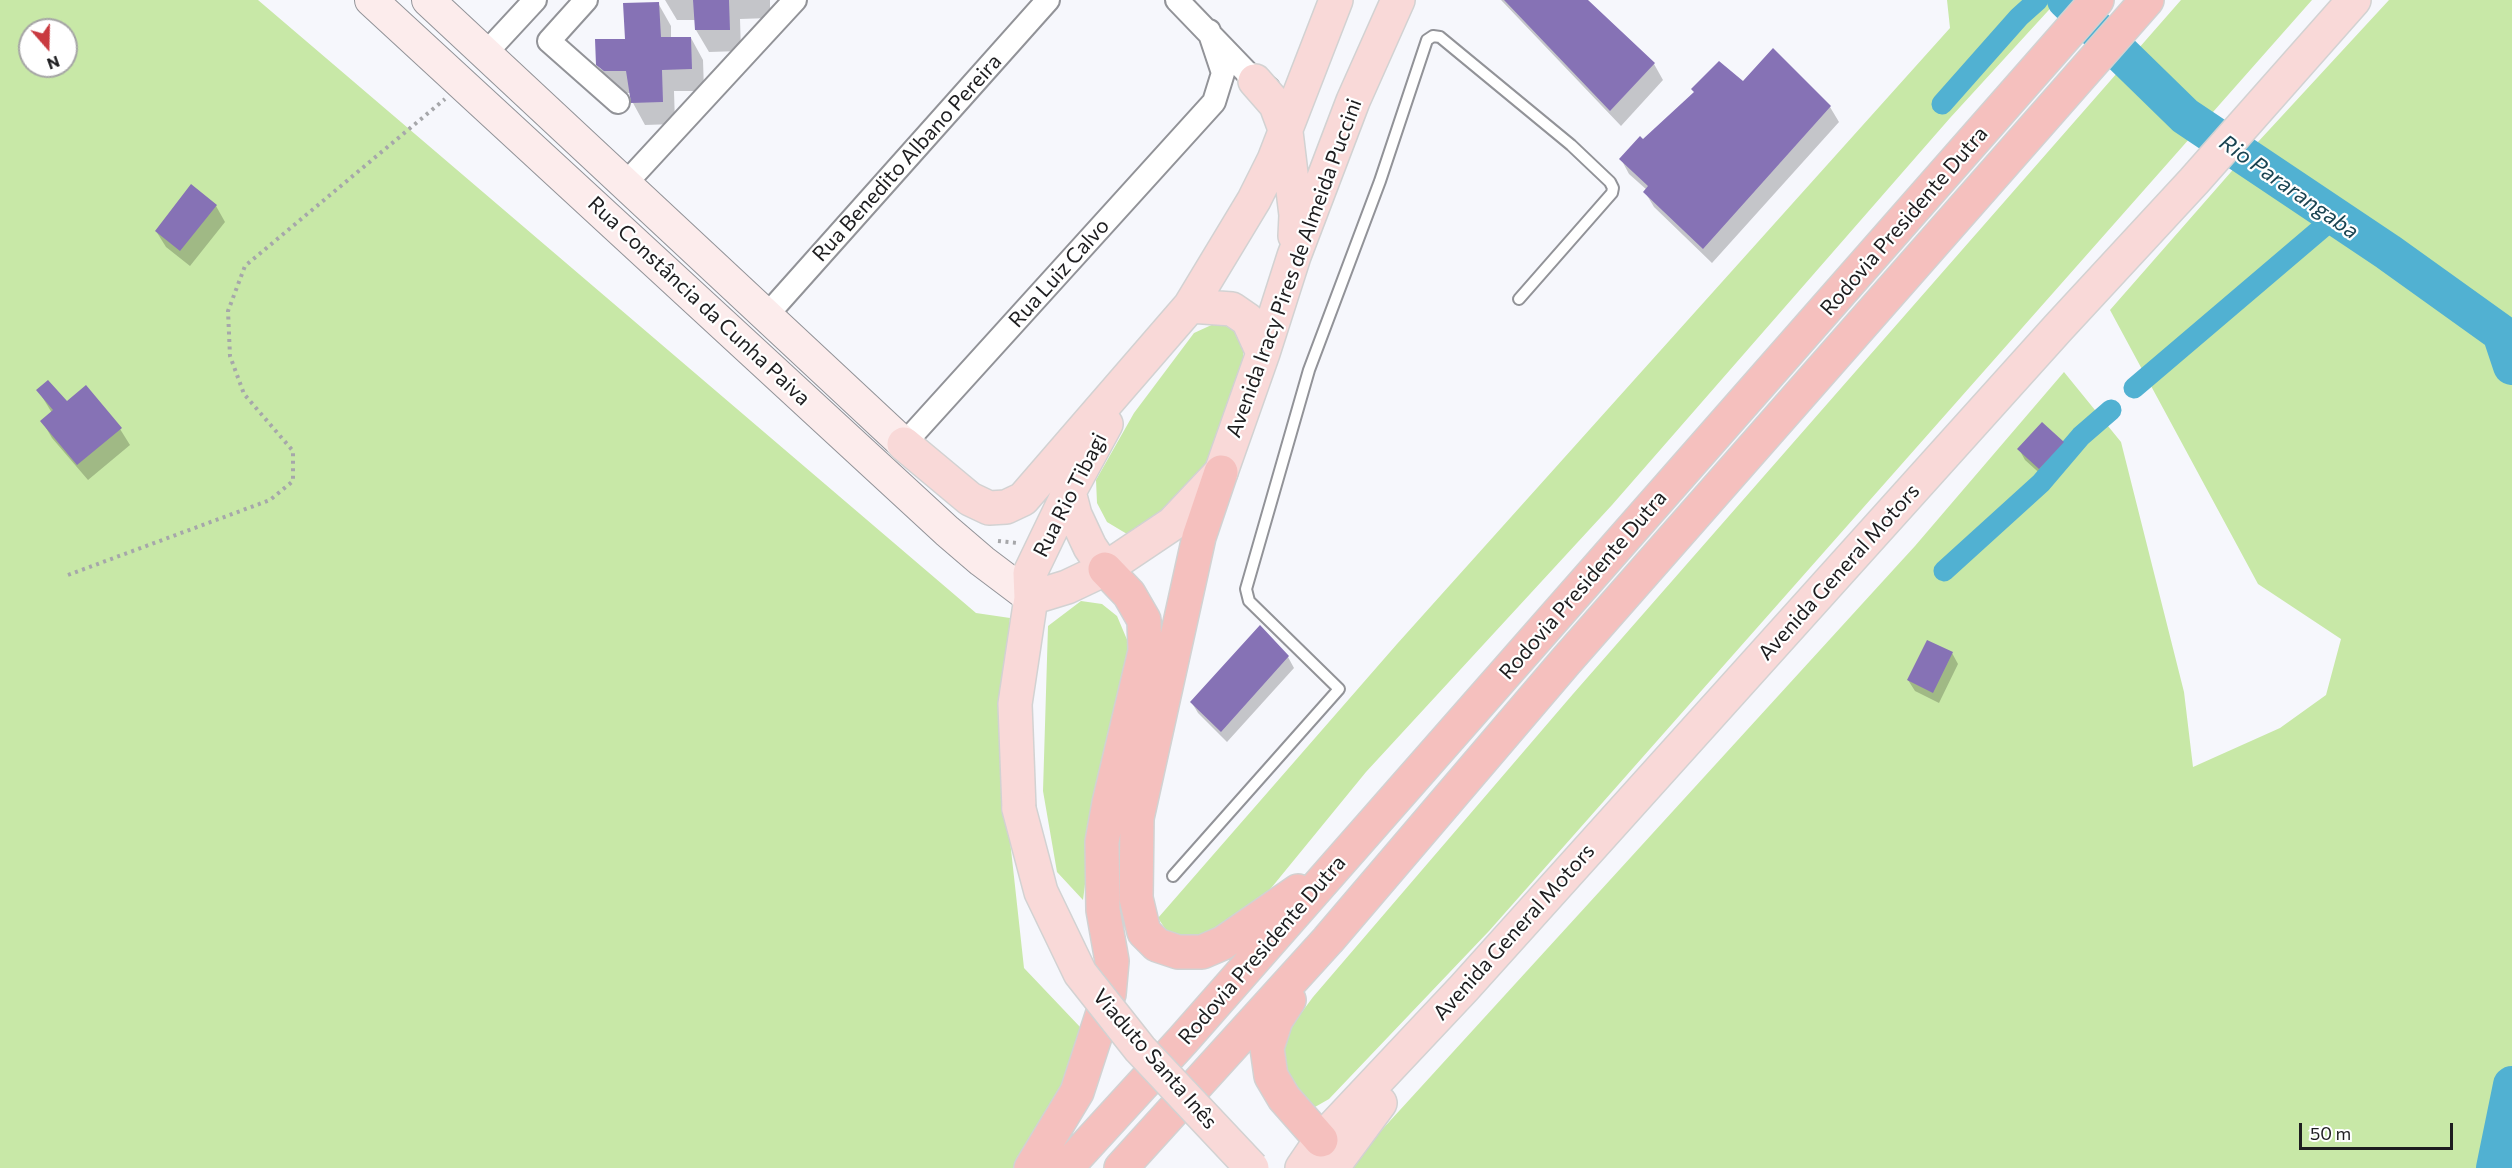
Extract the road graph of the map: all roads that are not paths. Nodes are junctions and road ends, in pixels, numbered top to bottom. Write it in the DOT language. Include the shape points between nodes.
graph roads {
  1 [pos="371,0"];
  2 [pos="428,0"];
  3 [pos="535,0"];
  4 [pos="586,0"];
  5 [pos="795,0"];
  6 [pos="1048,0"];
  7 [pos="1177,0"];
  8 [pos="1336,0"];
  9 [pos="1398,0"];
  10 [pos="2097,0"];
  11 [pos="2354,0"];
  12 [pos="2143,5"];
  13 [pos="1209,31"];
  14 [pos="485,54"];
  15 [pos="1255,81"];
  16 [pos="1353,101"];
  17 [pos="618,102"];
  18 [pos="1286,132"];
  19 [pos="626,183"];
  20 [pos="1293,256"];
  21 [pos="1519,299"];
  22 [pos="1190,306"];
  23 [pos="767,315"];
  24 [pos="1161,340"];
  25 [pos="1263,353"];
  26 [pos="904,444"];
  27 [pos="1221,472"];
  28 [pos="1069,492"];
  29 [pos="1105,569"];
  30 [pos="1031,598"];
  31 [pos="1019,809"];
  32 [pos="1339,863"];
  33 [pos="1173,876"];
  34 [pos="1328,940"];
  35 [pos="1325,1159"];
  36 [pos="1031,1168"];
  37 [pos="1066,1168"];
  38 [pos="1121,1168"];
  39 [pos="1252,1168"];
  40 [pos="1302,1168"];
  1 -- 30 [label="street, Rua Constância da Cunha Paiva" via="947,531"];
  2 -- 14 [label="street, Rua Constância da Cunha Paiva"];
  3 -- 14 [label="street"];
  4 -- 17 [label="street" via="549,40"];
  5 -- 19 [label="street"];
  6 -- 23 [label="street, Rua Benedito Albano Pereira"];
  7 -- 13 [label="street"];
  8 -- 18 [label="main road"];
  9 -- 16 [label="main road, Avenida Iracy Pires de Almeida Puccini"];
  10 -- 32 [label="highway, Rodovia Presidente Dutra"];
  11 -- 35 [label="main road, Avenida General Motors" via="1464,988"];
  12 -- 34 [label="highway, Rodovia Presidente Dutra" via="1566,661"];
  13 -- 15 [label="street"];
  13 -- 26 [label="street, Rua Luiz Calvo" via="1222,73 1214,102"];
  14 -- 19 [label="street, Rua Constância da Cunha Paiva"];
  15 -- 18 [label="main road" via="1276,105"];
  16 -- 18 [label="main road" via="1322,111"];
  16 -- 20 [label="main road, Avenida Iracy Pires de Almeida Puccini"];
  18 -- 20 [label="main road" via="1296,215"];
  18 -- 22 [label="main road" via="1254,200"];
  19 -- 23 [label="street, Rua Constância da Cunha Paiva"];
  20 -- 25 [label="main road, Avenida Iracy Pires de Almeida Puccini"];
  21 -- 33 [label="lane" via="1613,188 1571,145 1440,37 1433,36 1427,40 1380,181 1309,370 1246,589 1249,601 1339,689"];
  22 -- 24 [label="main road"];
  22 -- 25 [label="main road" via="1232,309 1248,320"];
  23 -- 26 [label="street, Rua Constância da Cunha Paiva"];
  24 -- 26 [label="main road" via="1023,500 1006,507 989,508 970,499"];
  24 -- 28 [label="main road, Rua Rio Tibagi" via="1096,440"];
  25 -- 27 [label="main road, Avenida Iracy Pires de Almeida Puccini"];
  27 -- 29 [label="main road" via="1172,524"];
  27 -- 32 [label="highway" via="1199,537 1137,818 1136,898 1144,932 1157,945 1178,952 1202,952 1223,943"];
  28 -- 29 [label="main road" via="1075,515"];
  28 -- 30 [label="main road, Rua Rio Tibagi" via="1030,573"];
  29 -- 30 [label="main road"];
  29 -- 36 [label="highway" via="1129,594 1144,620 1145,651 1102,842 1104,910 1112,961 1109,994 1077,1092"];
  30 -- 31 [label="main road, Rua Rio Tibagi" via="1015,704"];
  31 -- 39 [label="main road, Viaduto Santa Inês, bridge" via="1041,892 1080,973 1140,1049"];
  32 -- 37 [label="highway, Rodovia Presidente Dutra"];
  34 -- 35 [label="highway" via="1276,1020 1267,1048 1271,1076"];
  34 -- 38 [label="highway, Rodovia Presidente Dutra"];
  35 -- 40 [label="main road, Avenida General Motors"];
}
